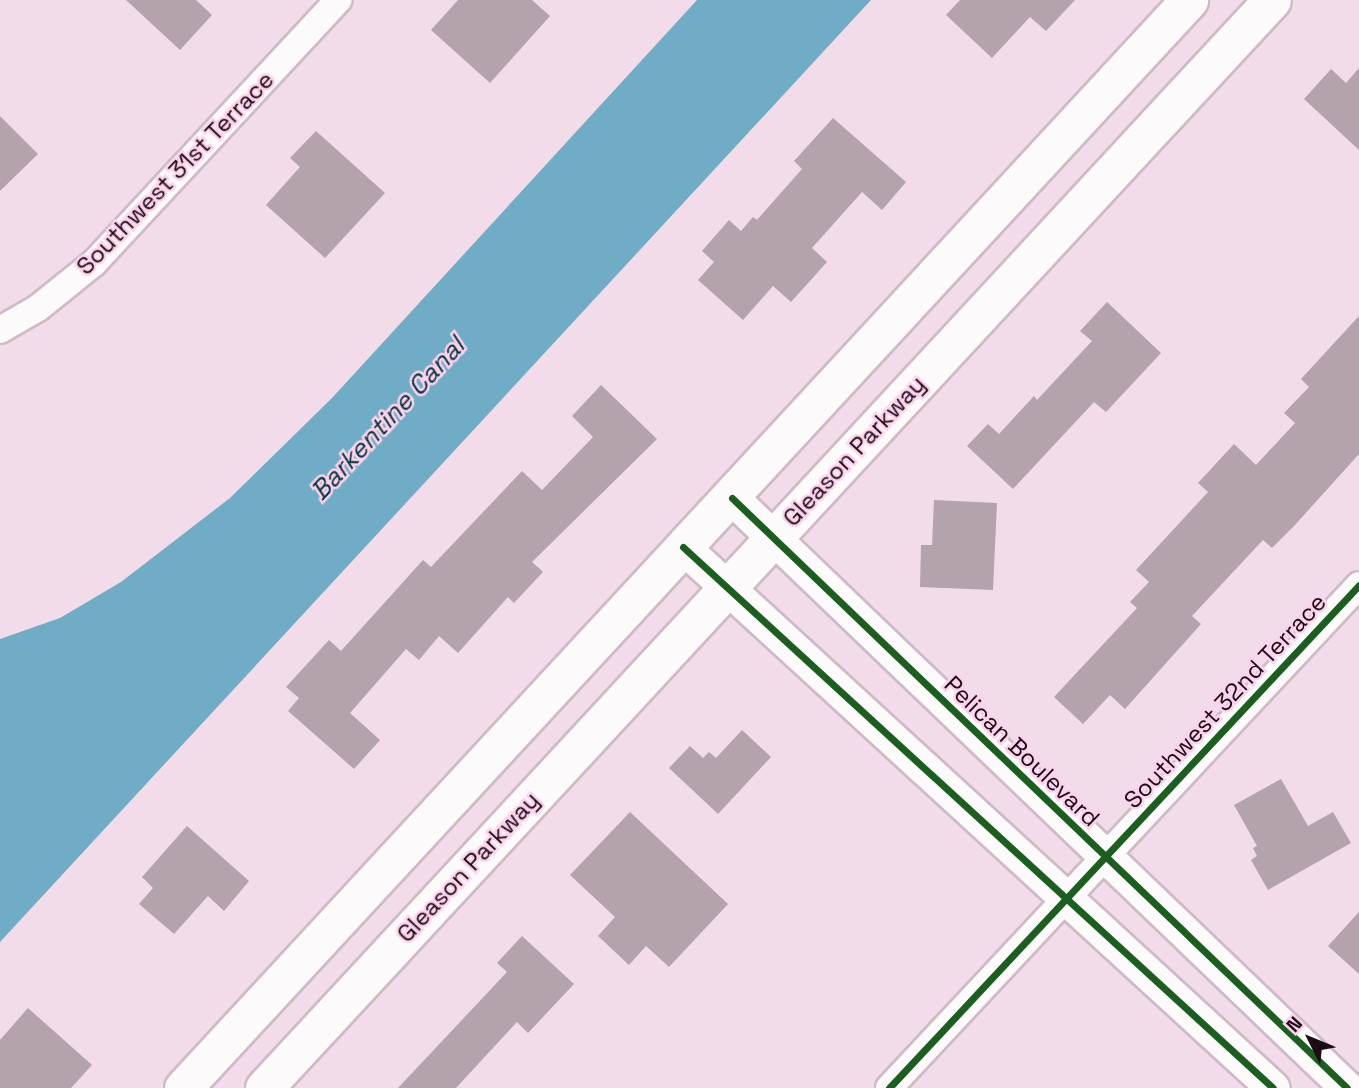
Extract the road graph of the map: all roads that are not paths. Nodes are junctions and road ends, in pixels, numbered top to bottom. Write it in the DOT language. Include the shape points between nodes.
graph roads {
  1 [pos="338,0"];
  2 [pos="1189,0"];
  3 [pos="1272,0"];
  4 [pos="0,330"];
  5 [pos="732,498"];
  6 [pos="772,539"];
  7 [pos="683,547"];
  8 [pos="1359,585"];
  9 [pos="727,590"];
  10 [pos="1107,858"];
  11 [pos="1066,895"];
  12 [pos="183,1088"];
  13 [pos="264,1088"];
  14 [pos="889,1088"];
  15 [pos="1273,1088"];
  16 [pos="1347,1088"];
  1 -- 4 [label="street, Southwest 31st Terrace" via="94,263 38,308"];
  2 -- 5 [label="main road"];
  3 -- 6 [label="main road, Gleason Parkway"];
  5 -- 6 [label="street, Pelican Boulevard"];
  5 -- 7 [label="main road"];
  6 -- 9 [label="main road, Gleason Parkway"];
  6 -- 10 [label="street, Pelican Boulevard"];
  7 -- 9 [label="street"];
  7 -- 12 [label="main road"];
  8 -- 10 [label="street, Southwest 32nd Terrace"];
  9 -- 11 [label="street"];
  9 -- 13 [label="main road, Gleason Parkway"];
  10 -- 11 [label="street, Southwest 32nd Terrace"];
  10 -- 16 [label="street, Pelican Boulevard"];
  11 -- 14 [label="street, Southwest 32nd Terrace"];
  11 -- 15 [label="street"];
}
